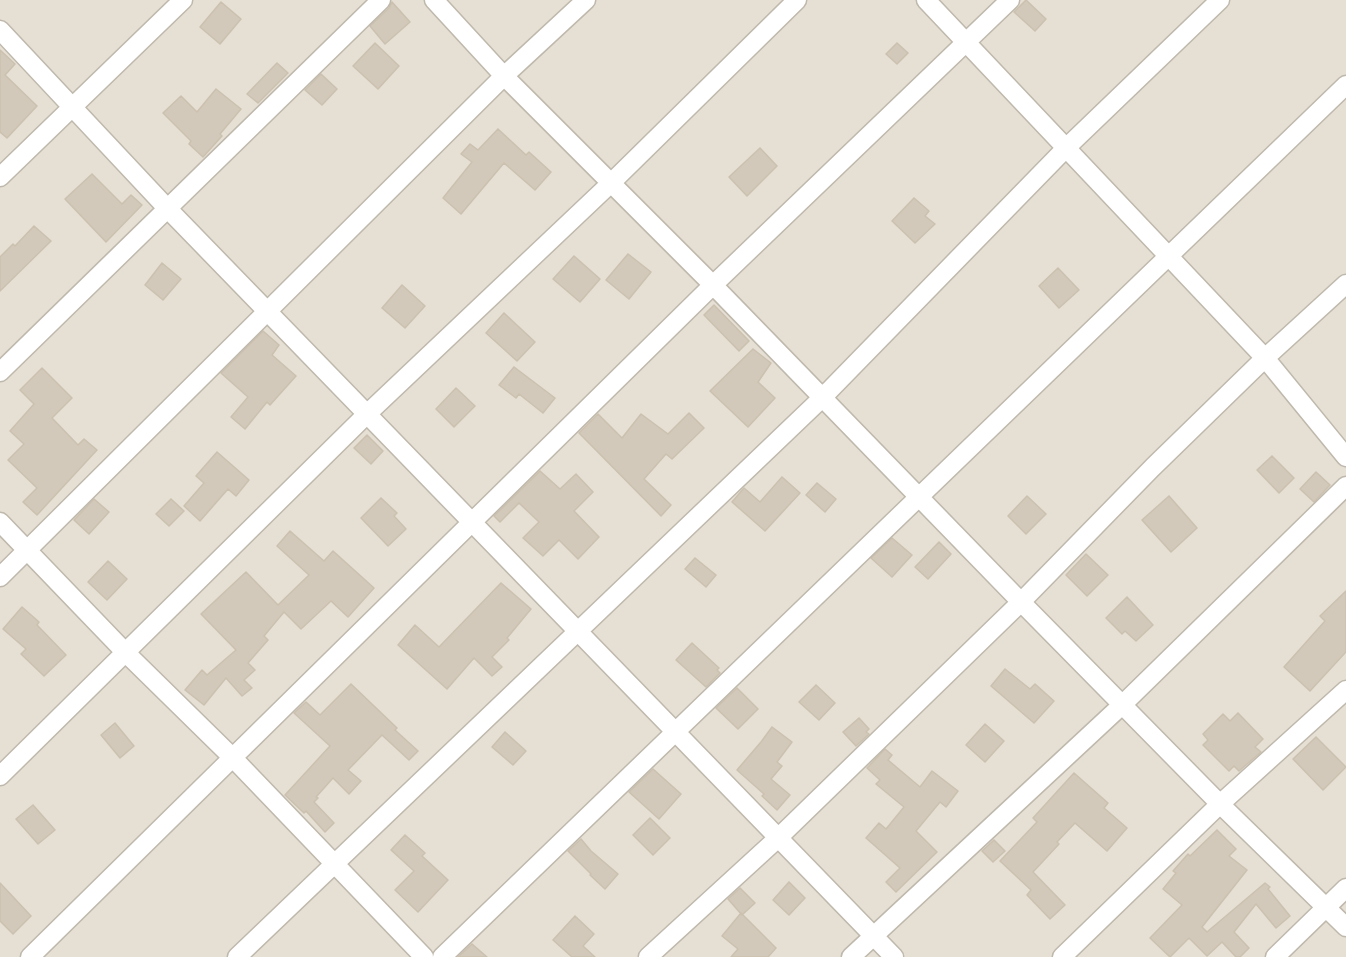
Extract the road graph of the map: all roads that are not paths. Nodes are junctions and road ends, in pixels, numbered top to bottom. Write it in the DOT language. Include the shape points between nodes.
graph roads {
  1 [pos="183,0"];
  2 [pos="381,0"];
  3 [pos="434,0"];
  4 [pos="586,0"];
  5 [pos="797,0"];
  6 [pos="926,0"];
  7 [pos="1010,0"];
  8 [pos="1220,0"];
  9 [pos="0,30"];
  10 [pos="967,43"];
  11 [pos="504,76"];
  12 [pos="1346,85"];
  13 [pos="73,108"];
  14 [pos="1066,148"];
  15 [pos="0,177"];
  16 [pos="611,183"];
  17 [pos="168,208"];
  18 [pos="1169,256"];
  19 [pos="1346,284"];
  20 [pos="713,285"];
  21 [pos="268,312"];
  22 [pos="1265,358"];
  23 [pos="0,372"];
  24 [pos="822,398"];
  25 [pos="367,414"];
  26 [pos="1346,457"];
  27 [pos="1346,486"];
  28 [pos="918,497"];
  29 [pos="0,522"];
  30 [pos="473,523"];
  31 [pos="27,550"];
  32 [pos="0,577"];
  33 [pos="1021,602"];
  34 [pos="579,632"];
  35 [pos="126,653"];
  36 [pos="1346,690"];
  37 [pos="1122,705"];
  38 [pos="676,732"];
  39 [pos="233,758"];
  40 [pos="0,776"];
  41 [pos="1220,804"];
  42 [pos="778,838"];
  43 [pos="333,863"];
  44 [pos="1346,888"];
  45 [pos="1327,907"];
  46 [pos="1346,927"];
  47 [pos="874,936"];
  48 [pos="30,957"];
  49 [pos="237,957"];
  50 [pos="424,957"];
  51 [pos="442,957"];
  52 [pos="648,957"];
  53 [pos="852,957"];
  54 [pos="894,957"];
  55 [pos="1062,957"];
  56 [pos="1275,957"];
  1 -- 13 [label="street"];
  2 -- 17 [label="street"];
  3 -- 11 [label="street"];
  4 -- 11 [label="street"];
  5 -- 16 [label="street"];
  6 -- 10 [label="street"];
  7 -- 10 [label="street"];
  8 -- 14 [label="street"];
  9 -- 13 [label="street"];
  10 -- 14 [label="street"];
  10 -- 20 [label="street"];
  11 -- 16 [label="street"];
  11 -- 21 [label="street"];
  12 -- 18 [label="street"];
  13 -- 15 [label="street"];
  13 -- 17 [label="street"];
  14 -- 18 [label="street"];
  14 -- 24 [label="street"];
  16 -- 20 [label="street"];
  16 -- 25 [label="street"];
  17 -- 21 [label="street"];
  17 -- 23 [label="street"];
  18 -- 22 [label="street"];
  18 -- 28 [label="street"];
  19 -- 22 [label="street"];
  20 -- 24 [label="street"];
  20 -- 30 [label="street"];
  21 -- 25 [label="street"];
  21 -- 31 [label="street"];
  22 -- 26 [label="street"];
  22 -- 33 [label="street"];
  24 -- 28 [label="street"];
  24 -- 34 [label="street"];
  25 -- 30 [label="street"];
  25 -- 35 [label="street"];
  27 -- 37 [label="street"];
  28 -- 33 [label="street"];
  28 -- 38 [label="street"];
  29 -- 31 [label="street"];
  30 -- 34 [label="street"];
  30 -- 39 [label="street"];
  31 -- 32 [label="street"];
  31 -- 35 [label="street"];
  33 -- 37 [label="street"];
  33 -- 42 [label="street"];
  34 -- 38 [label="street"];
  34 -- 43 [label="street"];
  35 -- 39 [label="street"];
  35 -- 40 [label="street"];
  36 -- 41 [label="street"];
  37 -- 41 [label="street"];
  37 -- 47 [label="street"];
  38 -- 42 [label="street"];
  38 -- 51 [label="street"];
  39 -- 43 [label="street"];
  39 -- 48 [label="street"];
  41 -- 45 [label="street"];
  41 -- 55 [label="street"];
  42 -- 47 [label="street"];
  42 -- 52 [label="street"];
  43 -- 49 [label="street"];
  43 -- 50 [label="street"];
  44 -- 45 [label="street"];
  45 -- 46 [label="street"];
  45 -- 56 [label="street"];
  47 -- 53 [label="street"];
  47 -- 54 [label="street"];
}
